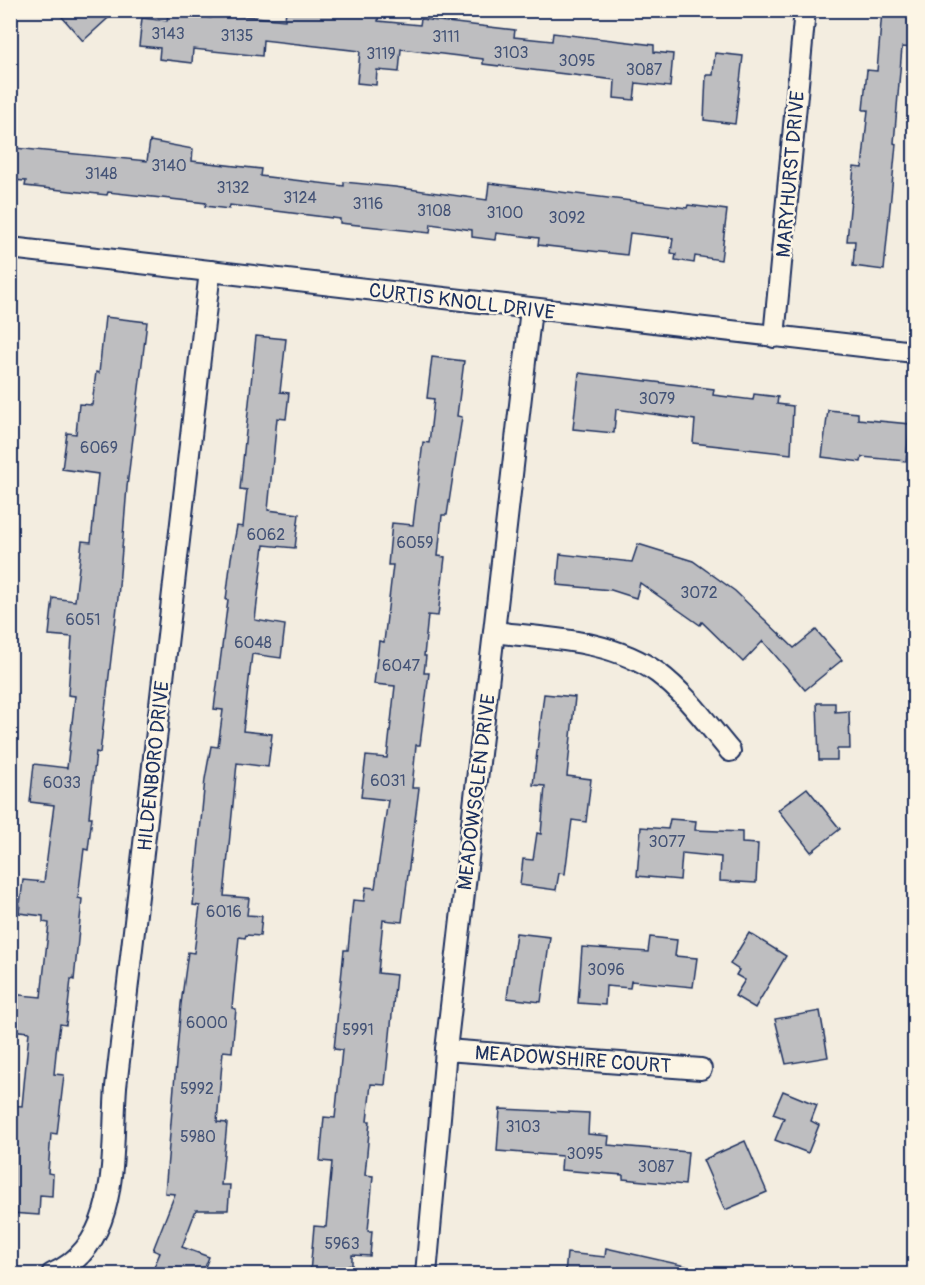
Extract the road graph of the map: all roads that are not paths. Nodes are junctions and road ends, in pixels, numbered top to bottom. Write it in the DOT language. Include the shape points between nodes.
graph roads {
  1 [pos="805,10"];
  2 [pos="10,248"];
  3 [pos="210,271"];
  4 [pos="531,309"];
  5 [pos="774,338"];
  6 [pos="915,352"];
  7 [pos="494,632"];
  8 [pos="730,751"];
  9 [pos="446,1050"];
  10 [pos="701,1069"];
  11 [pos="52,1275"];
  12 [pos="426,1275"];
  1 -- 5 [label="street, MARYHURST DRIVE"];
  2 -- 3 [label="street, CURTIS KNOLL DRIVE"];
  3 -- 4 [label="street, CURTIS KNOLL DRIVE"];
  3 -- 11 [label="street, HILDENBORO DRIVE" via="116,1087 108,1191 94,1241 82,1256"];
  4 -- 5 [label="street, CURTIS KNOLL DRIVE"];
  4 -- 7 [label="street, MEADOWSGLEN DRIVE"];
  5 -- 6 [label="street, CURTIS KNOLL DRIVE"];
  7 -- 8 [label="street" via="582,643 634,659 664,678"];
  7 -- 9 [label="street, MEADOWSGLEN DRIVE"];
  9 -- 10 [label="street, MEADOWSHIRE COURT"];
  9 -- 12 [label="street, MEADOWSGLEN DRIVE"];
}
